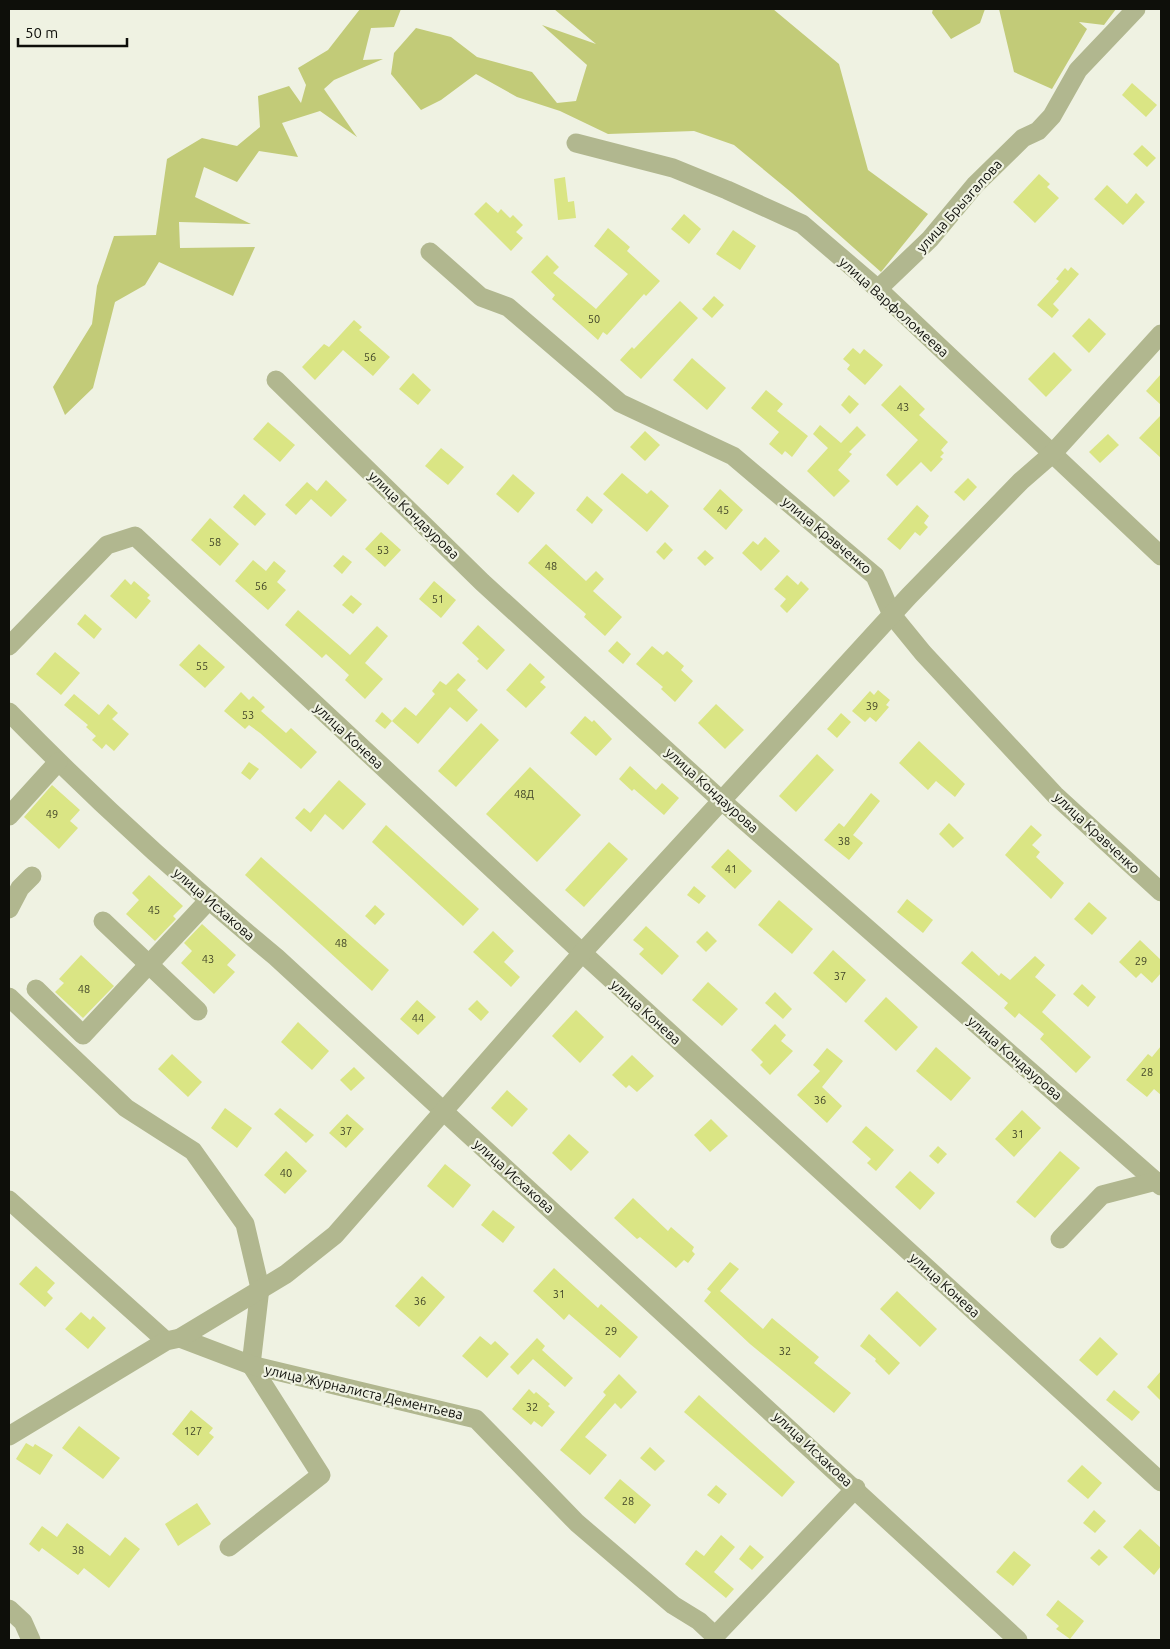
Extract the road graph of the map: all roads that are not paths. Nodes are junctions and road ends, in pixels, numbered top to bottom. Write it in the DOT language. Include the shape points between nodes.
graph roads {
  1 [pos="1136,9"];
  2 [pos="576,143"];
  3 [pos="430,252"];
  4 [pos="878,289"];
  5 [pos="1161,334"];
  6 [pos="276,380"];
  7 [pos="1052,454"];
  8 [pos="1161,556"];
  9 [pos="892,615"];
  10 [pos="9,646"];
  11 [pos="9,712"];
  12 [pos="58,762"];
  13 [pos="722,801"];
  14 [pos="9,816"];
  15 [pos="32,876"];
  16 [pos="1161,892"];
  17 [pos="208,901"];
  18 [pos="9,909"];
  19 [pos="103,921"];
  20 [pos="582,953"];
  21 [pos="148,966"];
  22 [pos="36,989"];
  23 [pos="9,997"];
  24 [pos="198,1011"];
  25 [pos="442,1110"];
  26 [pos="1158,1183"];
  27 [pos="9,1200"];
  28 [pos="1060,1239"];
  29 [pos="260,1288"];
  30 [pos="173,1339"];
  31 [pos="251,1365"];
  32 [pos="9,1436"];
  33 [pos="1161,1482"];
  34 [pos="856,1488"];
  35 [pos="229,1547"];
  36 [pos="9,1609"];
  37 [pos="31,1640"];
  38 [pos="1018,1640"];
  1 -- 4 [label="street, улица Брызгалова" via="1078,70 1052,116 1038,131 1023,138 975,185 930,240"];
  2 -- 4 [label="street, улица Варфоломеева" via="673,168 802,224"];
  3 -- 9 [label="street, улица Кравченко" via="481,297 508,307 620,403 733,456 875,576"];
  4 -- 7 [label="street, улица Варфоломеева"];
  5 -- 7 [label="street"];
  6 -- 13 [label="street, улица Кондаурова" via="482,582"];
  7 -- 8 [label="street, улица Варфоломеева"];
  7 -- 9 [label="street" via="1020,481"];
  9 -- 13 [label="street"];
  9 -- 16 [label="street, улица Кравченко" via="923,653 1055,795"];
  10 -- 20 [label="street, улица Конева" via="107,545 135,536"];
  11 -- 12 [label="street, улица Исхакова"];
  12 -- 14 [label="street"];
  12 -- 17 [label="street, улица Исхакова"];
  13 -- 20 [label="street"];
  13 -- 26 [label="street, улица Кондаурова"];
  15 -- 18 [label="street" via="20,888"];
  17 -- 21 [label="street"];
  17 -- 25 [label="street, улица Исхакова" via="276,957"];
  19 -- 21 [label="street"];
  20 -- 25 [label="street"];
  20 -- 33 [label="street, улица Конева"];
  21 -- 22 [label="street" via="83,1035"];
  21 -- 24 [label="street"];
  23 -- 29 [label="street" via="126,1108 193,1151 245,1224"];
  25 -- 29 [label="street" via="334,1235 286,1274"];
  25 -- 34 [label="street, улица Исхакова"];
  26 -- 28 [label="street" via="1102,1195"];
  27 -- 30 [label="street, улица Журналиста Дементьева"];
  29 -- 30 [label="street"];
  29 -- 31 [label="street"];
  30 -- 31 [label="street, улица Журналиста Дементьева"];
  30 -- 32 [label="street"];
  31 -- 34 [label="street, улица Журналиста Дементьева" via="476,1419 577,1523 673,1605 699,1621 715,1636"];
  31 -- 35 [label="street" via="321,1475"];
  34 -- 38 [label="street, улица Исхакова"];
  36 -- 37 [label="street" via="23,1622"];
}
